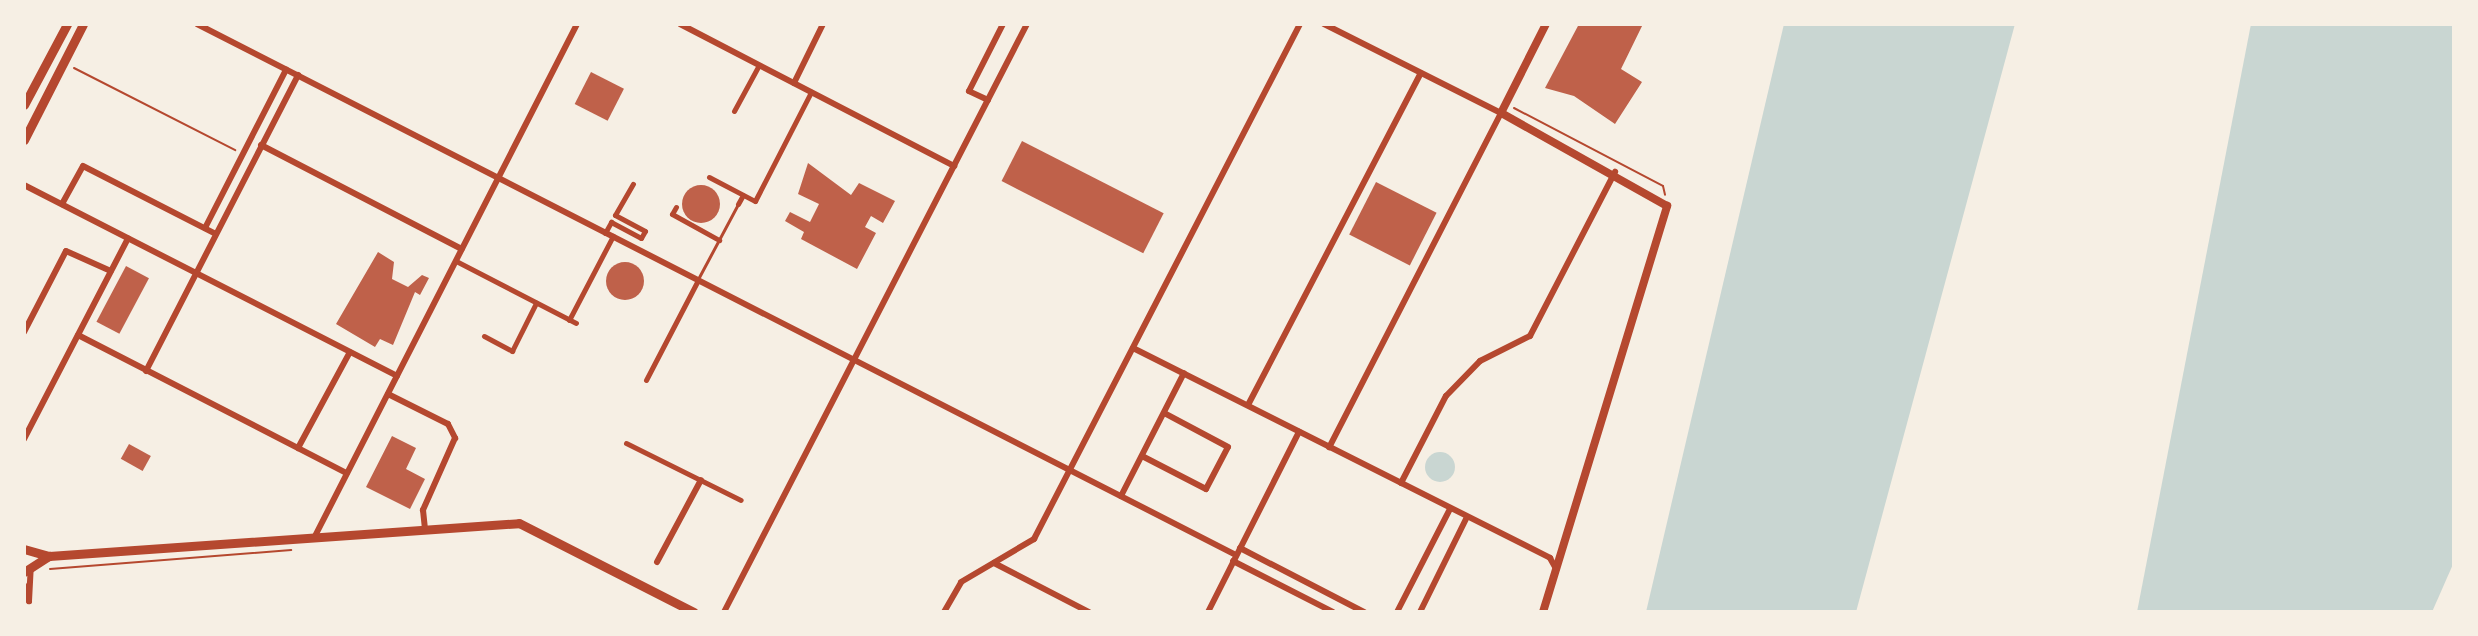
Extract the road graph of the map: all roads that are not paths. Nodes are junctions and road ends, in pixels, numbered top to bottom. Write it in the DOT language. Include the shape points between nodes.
graph roads {
  1 [pos="67,24"];
  2 [pos="83,24"];
  3 [pos="197,24"];
  4 [pos="577,24"];
  5 [pos="680,24"];
  6 [pos="823,24"];
  7 [pos="1003,24"];
  8 [pos="1027,24"];
  9 [pos="1300,24"];
  10 [pos="1324,24"];
  11 [pos="1546,24"];
  12 [pos="759,65"];
  13 [pos="286,70"];
  14 [pos="1421,73"];
  15 [pos="298,75"];
  16 [pos="794,83"];
  17 [pos="811,92"];
  18 [pos="988,100"];
  19 [pos="24,105"];
  20 [pos="734,111"];
  21 [pos="1501,113"];
  22 [pos="24,140"];
  23 [pos="261,145"];
  24 [pos="954,166"];
  25 [pos="1615,172"];
  26 [pos="709,177"];
  27 [pos="498,178"];
  28 [pos="633,184"];
  29 [pos="24,185"];
  30 [pos="743,195"];
  31 [pos="62,204"];
  32 [pos="738,204"];
  33 [pos="676,207"];
  34 [pos="205,228"];
  35 [pos="216,234"];
  36 [pos="609,234"];
  37 [pos="128,238"];
  38 [pos="719,240"];
  39 [pos="462,249"];
  40 [pos="456,261"];
  41 [pos="111,271"];
  42 [pos="196,273"];
  43 [pos="698,280"];
  44 [pos="536,303"];
  45 [pos="24,332"];
  46 [pos="78,335"];
  47 [pos="484,336"];
  48 [pos="1133,348"];
  49 [pos="350,352"];
  50 [pos="855,360"];
  51 [pos="146,371"];
  52 [pos="1184,373"];
  53 [pos="397,376"];
  54 [pos="646,380"];
  55 [pos="388,394"];
  56 [pos="1248,405"];
  57 [pos="1164,413"];
  58 [pos="1299,432"];
  59 [pos="24,439"];
  60 [pos="626,443"];
  61 [pos="1329,447"];
  62 [pos="298,448"];
  63 [pos="1142,456"];
  64 [pos="1070,470"];
  65 [pos="347,473"];
  66 [pos="701,480"];
  67 [pos="1401,483"];
  68 [pos="1121,496"];
  69 [pos="741,500"];
  70 [pos="1450,509"];
  71 [pos="1467,517"];
  72 [pos="425,530"];
  73 [pos="314,538"];
  74 [pos="26,549"];
  75 [pos="1236,555"];
  76 [pos="49,556"];
  77 [pos="657,562"];
  78 [pos="994,563"];
  79 [pos="1556,570"];
  80 [pos="30,571"];
  81 [pos="24,585"];
  82 [pos="29,601"];
  83 [pos="29,612"];
  84 [pos="694,612"];
  85 [pos="724,612"];
  86 [pos="944,612"];
  87 [pos="1089,612"];
  88 [pos="1208,612"];
  89 [pos="1333,612"];
  90 [pos="1364,612"];
  91 [pos="1397,612"];
  92 [pos="1420,612"];
  93 [pos="1543,612"];
  1 -- 19 [label="main road"];
  2 -- 22 [label="main road"];
  3 -- 13 [label="street"];
  4 -- 27 [label="street"];
  5 -- 12 [label="street"];
  6 -- 16 [label="street"];
  7 -- 18 [label="street" via="969,91"];
  8 -- 18 [label="street"];
  9 -- 48 [label="street"];
  10 -- 14 [label="street"];
  11 -- 21 [label="street"];
  12 -- 16 [label="street"];
  12 -- 20 [label="street"];
  13 -- 15 [label="street"];
  13 -- 34 [label="street"];
  14 -- 21 [label="street"];
  14 -- 56 [label="street"];
  15 -- 23 [label="street"];
  15 -- 27 [label="street"];
  16 -- 17 [label="street"];
  17 -- 24 [label="street"];
  17 -- 30 [label="street" via="755,201"];
  18 -- 24 [label="street"];
  21 -- 25 [label="street"];
  21 -- 61 [label="street"];
  23 -- 35 [label="street"];
  23 -- 39 [label="street"];
  24 -- 50 [label="street"];
  25 -- 67 [label="street" via="1530,336 1480,361 1446,396"];
  25 -- 79 [label="street" via="1667,200"];
  26 -- 30 [label="street"];
  27 -- 36 [label="street"];
  27 -- 39 [label="street"];
  28 -- 36 [label="street" via="615,215 645,231 641,238 611,222"];
  29 -- 31 [label="street"];
  30 -- 32 [label="street"];
  31 -- 34 [label="street" via="83,166"];
  31 -- 37 [label="street"];
  32 -- 38 [label="lane"];
  33 -- 38 [label="street" via="672,214"];
  34 -- 35 [label="street"];
  35 -- 42 [label="street"];
  36 -- 43 [label="street"];
  36 -- 44 [label="street" via="572,322"];
  37 -- 41 [label="street"];
  37 -- 42 [label="street"];
  38 -- 43 [label="lane"];
  39 -- 40 [label="street"];
  40 -- 44 [label="street"];
  40 -- 53 [label="street"];
  41 -- 45 [label="street" via="66,251"];
  41 -- 46 [label="street"];
  42 -- 49 [label="street"];
  42 -- 51 [label="street"];
  43 -- 50 [label="street"];
  43 -- 54 [label="street"];
  44 -- 47 [label="street" via="512,351"];
  46 -- 51 [label="street"];
  46 -- 59 [label="street"];
  48 -- 52 [label="street"];
  48 -- 64 [label="street"];
  49 -- 53 [label="street"];
  49 -- 62 [label="street"];
  50 -- 64 [label="street"];
  50 -- 85 [label="street"];
  51 -- 62 [label="street"];
  52 -- 56 [label="street"];
  52 -- 57 [label="street"];
  53 -- 55 [label="street"];
  55 -- 65 [label="street"];
  55 -- 72 [label="street" via="448,424 455,438 423,510"];
  56 -- 58 [label="street"];
  57 -- 63 [label="street"];
  57 -- 63 [label="street" via="1228,447 1206,489"];
  58 -- 61 [label="street"];
  58 -- 75 [label="street"];
  60 -- 66 [label="street"];
  61 -- 67 [label="street"];
  62 -- 65 [label="street"];
  63 -- 68 [label="street"];
  64 -- 68 [label="street"];
  64 -- 78 [label="street" via="1031,543"];
  65 -- 73 [label="street"];
  66 -- 69 [label="street"];
  66 -- 77 [label="street"];
  67 -- 70 [label="street"];
  68 -- 75 [label="street"];
  70 -- 71 [label="street"];
  70 -- 91 [label="street"];
  71 -- 79 [label="street" via="1550,558"];
  71 -- 92 [label="street"];
  72 -- 73 [label="main road"];
  72 -- 84 [label="main road" via="519,523"];
  73 -- 76 [label="main road"];
  74 -- 76 [label="main road"];
  74 -- 80 [label="main road"];
  75 -- 88 [label="street"];
  75 -- 89 [label="street"];
  75 -- 90 [label="street"];
  76 -- 80 [label="main road"];
  78 -- 86 [label="street" via="961,582"];
  78 -- 87 [label="street"];
  79 -- 93 [label="street"];
  80 -- 82 [label="street"];
  81 -- 82 [label="street"];
  82 -- 83 [label="street"];
}
